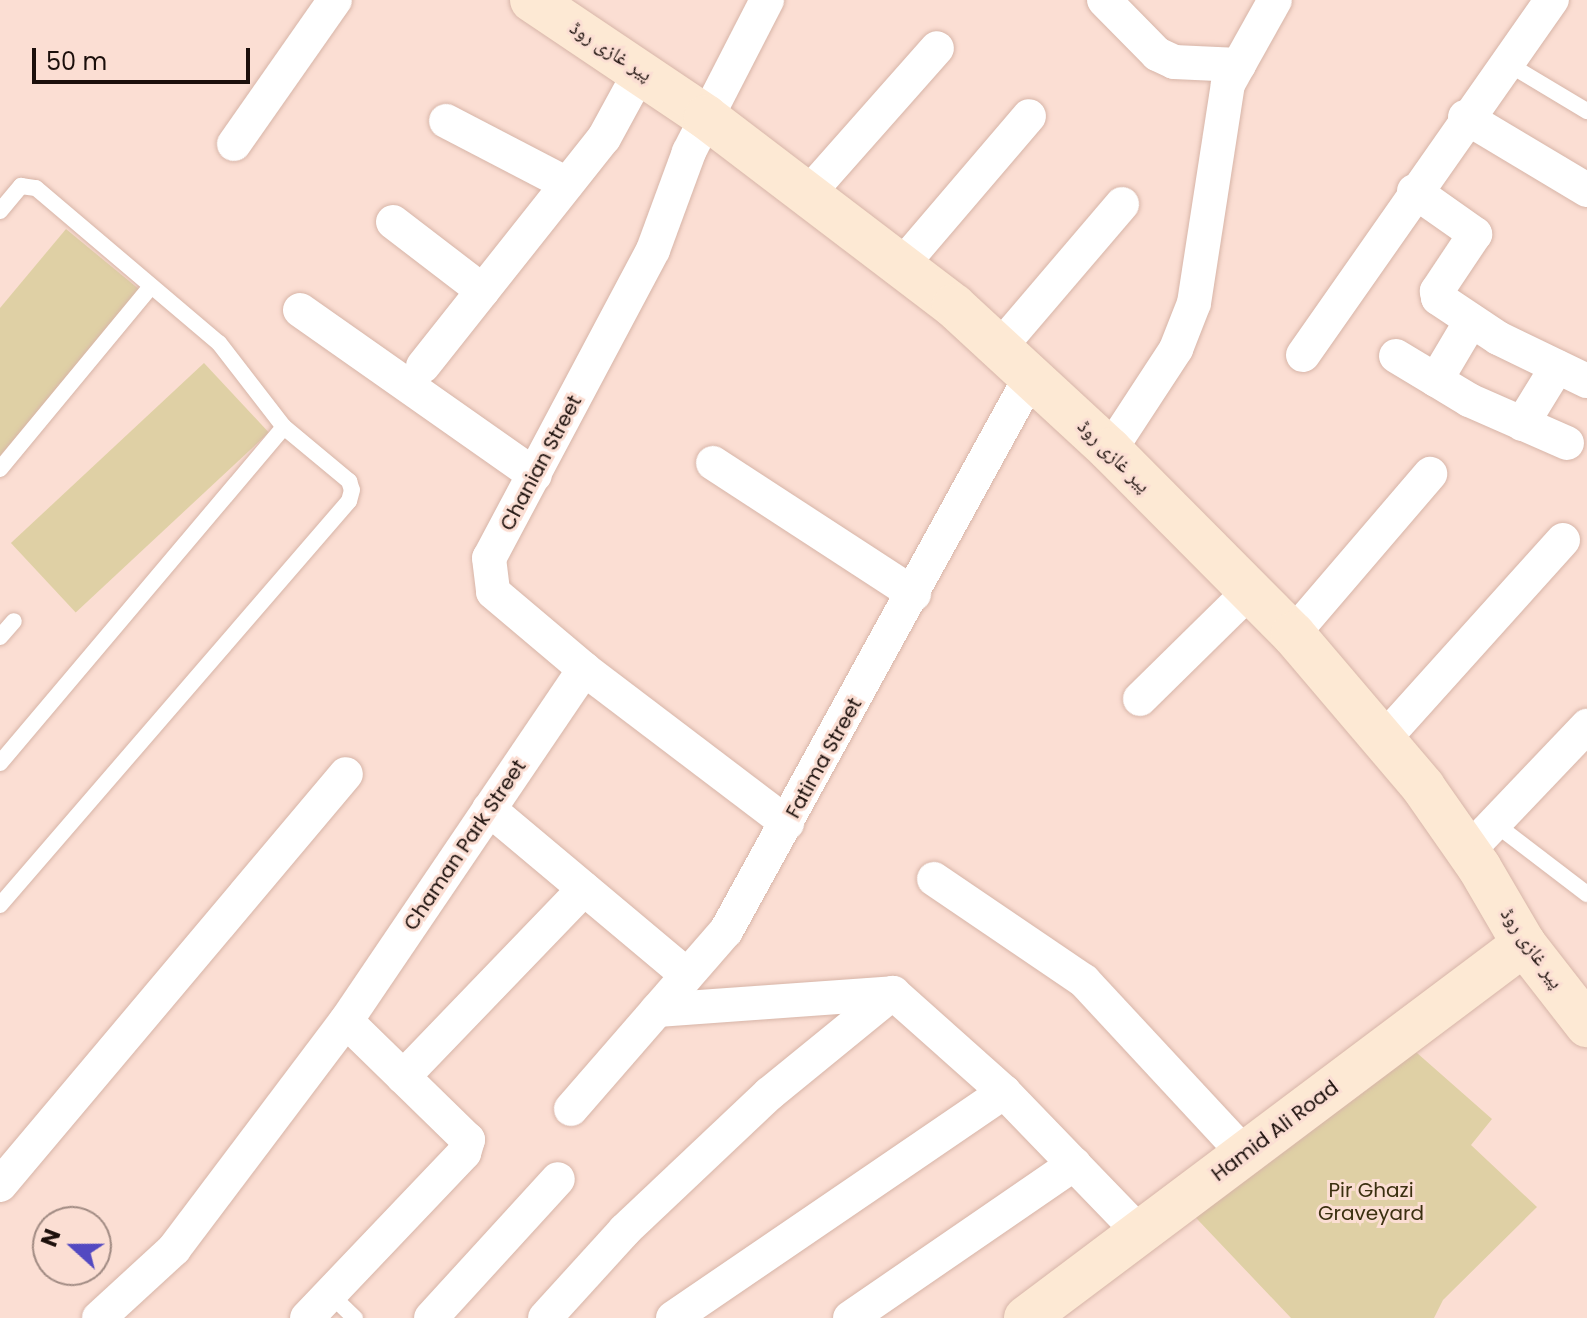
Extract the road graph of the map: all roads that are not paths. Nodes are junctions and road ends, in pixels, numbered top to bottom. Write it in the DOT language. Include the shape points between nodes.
graph roads {
  1 [pos="335,0"];
  2 [pos="532,0"];
  3 [pos="767,0"];
  4 [pos="1104,0"];
  5 [pos="1275,0"];
  6 [pos="1552,0"];
  7 [pos="937,48"];
  8 [pos="1505,62"];
  9 [pos="1239,65"];
  10 [pos="641,70"];
  11 [pos="1587,111"];
  12 [pos="1029,116"];
  13 [pos="706,117"];
  14 [pos="1465,117"];
  15 [pos="446,121"];
  16 [pos="234,144"];
  17 [pos="567,184"];
  18 [pos="1587,190"];
  19 [pos="1414,191"];
  20 [pos="807,195"];
  21 [pos="1122,204"];
  22 [pos="0,211"];
  23 [pos="393,222"];
  24 [pos="901,266"];
  25 [pos="150,288"];
  26 [pos="483,291"];
  27 [pos="300,310"];
  28 [pos="1471,321"];
  29 [pos="1303,355"];
  30 [pos="1396,356"];
  31 [pos="1016,361"];
  32 [pos="423,366"];
  33 [pos="1572,374"];
  34 [pos="1436,380"];
  35 [pos="1522,424"];
  36 [pos="284,427"];
  37 [pos="1567,443"];
  38 [pos="1110,450"];
  39 [pos="713,463"];
  40 [pos="0,469"];
  41 [pos="1430,474"];
  42 [pos="535,475"];
  43 [pos="1563,540"];
  44 [pos="1248,593"];
  45 [pos="914,594"];
  46 [pos="14,621"];
  47 [pos="1293,634"];
  48 [pos="0,637"];
  49 [pos="584,669"];
  50 [pos="1140,699"];
  51 [pos="1587,726"];
  52 [pos="1383,740"];
  53 [pos="0,763"];
  54 [pos="346,774"];
  55 [pos="489,809"];
  56 [pos="787,823"];
  57 [pos="1481,837"];
  58 [pos="934,879"];
  59 [pos="584,889"];
  60 [pos="1587,894"];
  61 [pos="0,905"];
  62 [pos="1524,944"];
  63 [pos="687,975"];
  64 [pos="893,993"];
  65 [pos="657,1010"];
  66 [pos="346,1021"];
  67 [pos="1587,1025"];
  68 [pos="403,1077"];
  69 [pos="1004,1092"];
  70 [pos="571,1109"];
  71 [pos="1245,1154"];
  72 [pos="1074,1164"];
  73 [pos="558,1179"];
  74 [pos="0,1185"];
  75 [pos="1139,1232"];
  76 [pos="331,1311"];
  77 [pos="99,1318"];
  78 [pos="431,1318"];
  79 [pos="545,1318"];
  80 [pos="673,1318"];
  81 [pos="850,1318"];
  82 [pos="1026,1318"];
  1 -- 16 [label="street"];
  2 -- 10 [label="street, پیر غازی روڈ"];
  3 -- 13 [label="street, Chanian Street"];
  4 -- 9 [label="street" via="1157,54 1174,62"];
  5 -- 9 [label="street"];
  6 -- 8 [label="street"];
  7 -- 20 [label="street"];
  8 -- 11 [label="lane"];
  8 -- 14 [label="street"];
  9 -- 38 [label="street" via="1228,84 1216,145 1194,303 1176,349"];
  10 -- 13 [label="street, پیر غازی روڈ"];
  10 -- 17 [label="street" via="604,138"];
  12 -- 24 [label="street"];
  13 -- 20 [label="street, پیر غازی روڈ"];
  13 -- 42 [label="street, Chanian Street" via="653,250"];
  14 -- 18 [label="street"];
  14 -- 19 [label="street"];
  15 -- 17 [label="street"];
  17 -- 26 [label="street"];
  19 -- 28 [label="street" via="1474,232 1436,295"];
  19 -- 29 [label="street"];
  20 -- 24 [label="street, پیر غازی روڈ"];
  21 -- 31 [label="street, Fatima Street"];
  22 -- 25 [label="lane" via="21,186 36,188"];
  23 -- 26 [label="street"];
  24 -- 31 [label="street, پیر غازی روڈ"];
  25 -- 36 [label="lane" via="219,343"];
  25 -- 40 [label="lane"];
  26 -- 32 [label="street"];
  27 -- 42 [label="street"];
  28 -- 33 [label="street"];
  28 -- 34 [label="street"];
  30 -- 34 [label="street"];
  31 -- 38 [label="street, پیر غازی روڈ"];
  31 -- 45 [label="street, Fatima Street"];
  33 -- 35 [label="street"];
  34 -- 35 [label="street"];
  35 -- 37 [label="street"];
  36 -- 53 [label="lane"];
  36 -- 61 [label="lane" via="349,481 349,501"];
  38 -- 44 [label="street, پیر غازی روڈ"];
  39 -- 45 [label="street"];
  41 -- 47 [label="street"];
  42 -- 49 [label="street, Chanian Street" via="489,558 493,592"];
  43 -- 52 [label="street"];
  44 -- 47 [label="street, پیر غازی روڈ"];
  44 -- 50 [label="street"];
  45 -- 56 [label="street, Fatima Street"];
  46 -- 48 [label="lane"];
  47 -- 52 [label="street, پیر غازی روڈ"];
  49 -- 55 [label="street, Chaman Park Street"];
  49 -- 56 [label="street, Chanian Street"];
  51 -- 57 [label="street"];
  52 -- 57 [label="street, پیر غازی روڈ"];
  54 -- 74 [label="street"];
  55 -- 59 [label="street"];
  55 -- 66 [label="street, Chaman Park Street"];
  56 -- 63 [label="street, Fatima Street" via="726,931"];
  57 -- 60 [label="lane"];
  57 -- 62 [label="street, پیر غازی روڈ"];
  58 -- 71 [label="street" via="1084,981"];
  59 -- 63 [label="street"];
  59 -- 68 [label="street"];
  62 -- 67 [label="street, پیر غازی روڈ"];
  62 -- 71 [label="street, Hamid Ali Road"];
  63 -- 65 [label="street, Fatima Street"];
  64 -- 65 [label="street"];
  64 -- 69 [label="street"];
  64 -- 79 [label="street" via="769,1094 625,1230"];
  65 -- 70 [label="street, Fatima Street"];
  66 -- 68 [label="street"];
  66 -- 77 [label="street, Chaman Park Street" via="174,1249"];
  68 -- 76 [label="street" via="468,1140 464,1153"];
  69 -- 72 [label="street"];
  69 -- 80 [label="street"];
  71 -- 75 [label="street, Hamid Ali Road"];
  72 -- 75 [label="street"];
  72 -- 81 [label="street"];
  73 -- 78 [label="street"];
  75 -- 82 [label="street, Hamid Ali Road"];
}
